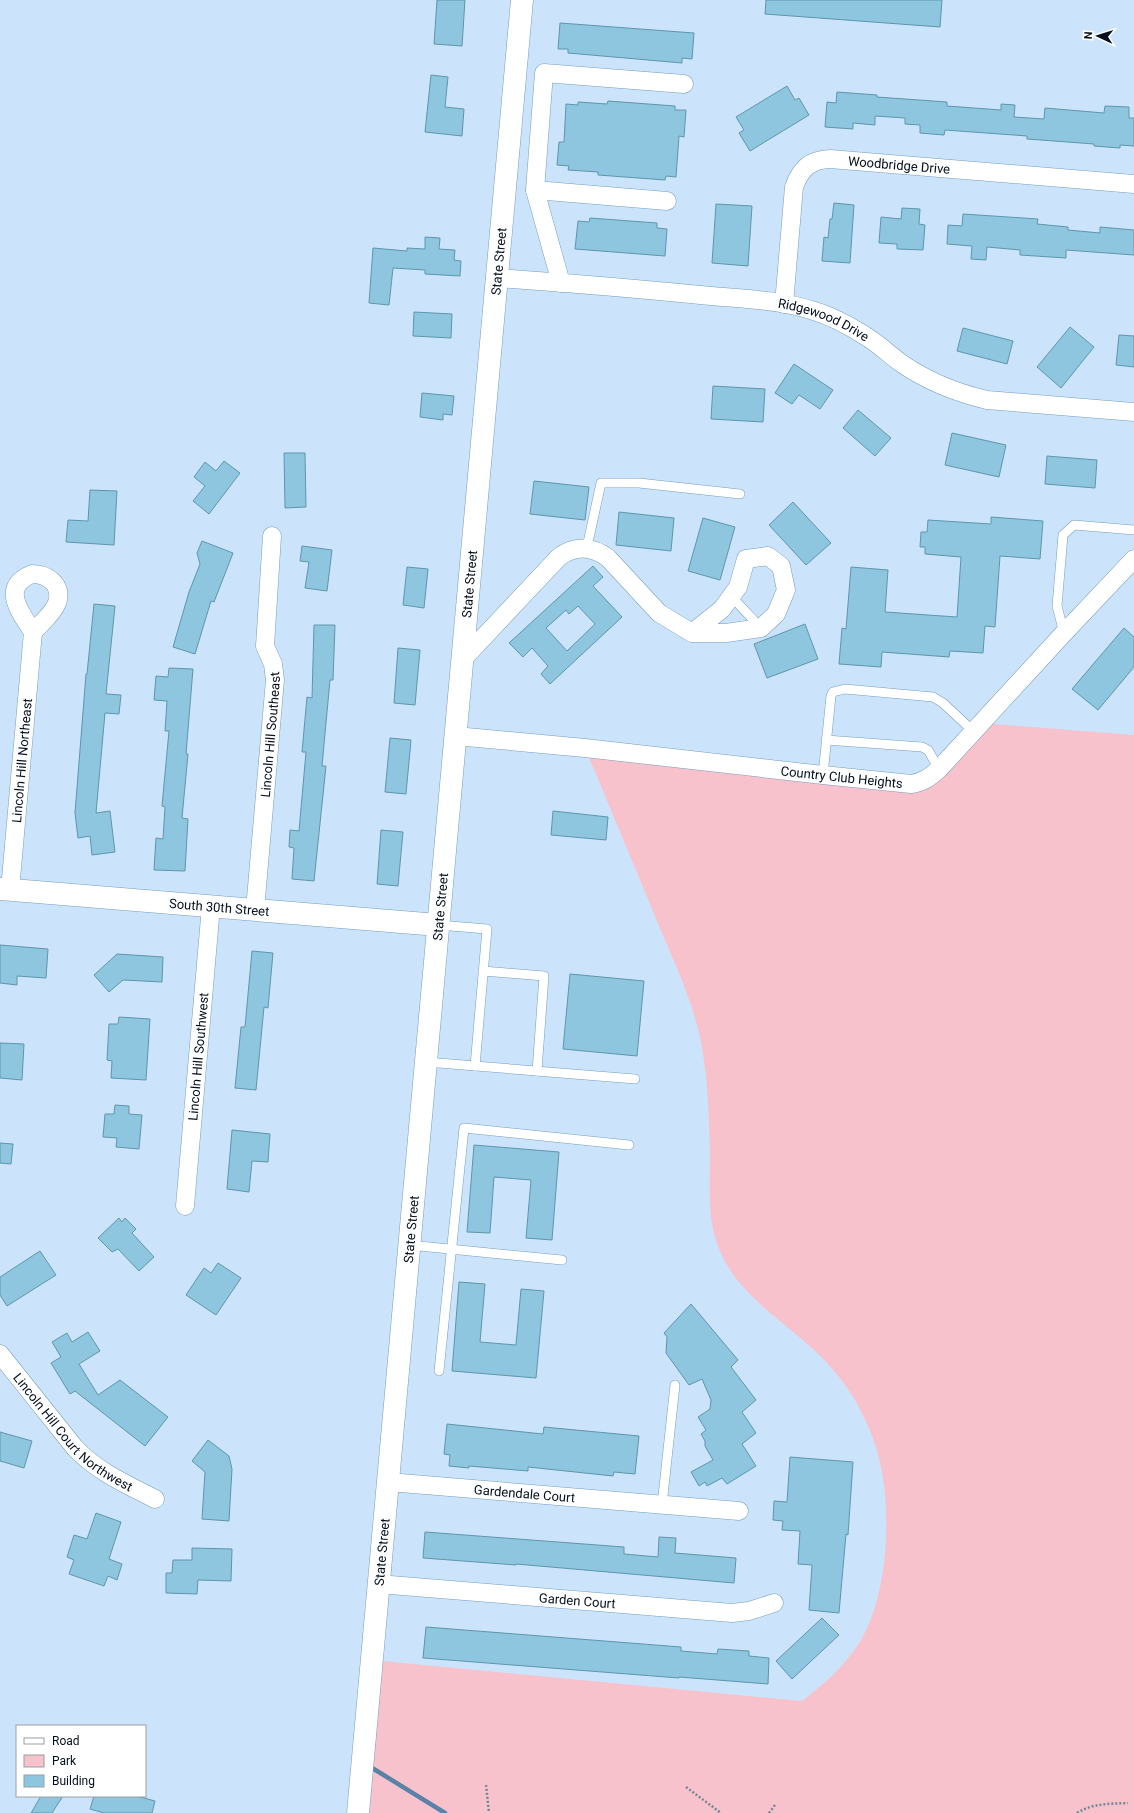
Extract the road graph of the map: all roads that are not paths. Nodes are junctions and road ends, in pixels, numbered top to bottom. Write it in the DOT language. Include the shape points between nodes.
graph roads {
  1 [pos="522,0"];
  2 [pos="684,84"];
  3 [pos="1134,184"];
  4 [pos="535,190"];
  5 [pos="667,201"];
  6 [pos="497,278"];
  7 [pos="561,283"];
  8 [pos="784,304"];
  9 [pos="1134,412"];
  10 [pos="740,494"];
  11 [pos="1134,530"];
  12 [pos="272,536"];
  13 [pos="587,548"];
  14 [pos="1134,560"];
  15 [pos="731,596"];
  16 [pos="761,628"];
  17 [pos="33,632"];
  18 [pos="692,633"];
  19 [pos="1064,633"];
  20 [pos="462,660"];
  21 [pos="973,731"];
  22 [pos="455,736"];
  23 [pos="826,740"];
  24 [pos="940,769"];
  25 [pos="823,776"];
  26 [pos="5,889"];
  27 [pos="211,906"];
  28 [pos="255,910"];
  29 [pos="438,925"];
  30 [pos="483,971"];
  31 [pos="426,1062"];
  32 [pos="475,1066"];
  33 [pos="537,1072"];
  34 [pos="635,1080"];
  35 [pos="629,1145"];
  36 [pos="185,1206"];
  37 [pos="409,1245"];
  38 [pos="452,1249"];
  39 [pos="562,1260"];
  40 [pos="0,1354"];
  41 [pos="440,1371"];
  42 [pos="675,1385"];
  43 [pos="388,1482"];
  44 [pos="155,1499"];
  45 [pos="662,1505"];
  46 [pos="739,1511"];
  47 [pos="378,1584"];
  48 [pos="774,1603"];
  49 [pos="358,1813"];
  1 -- 6 [label="main road, State Street"];
  2 -- 4 [label="street" via="544,73"];
  3 -- 8 [label="street, Woodbridge Drive" via="830,159 813,162 798,175 794,186"];
  4 -- 5 [label="street"];
  4 -- 7 [label="street"];
  6 -- 7 [label="street, Ridgewood Drive"];
  6 -- 20 [label="main road, State Street"];
  7 -- 8 [label="street, Ridgewood Drive"];
  8 -- 9 [label="street, Ridgewood Drive" via="832,318 871,339 920,375 972,396 987,400"];
  10 -- 13 [label="lane" via="639,483 601,483"];
  11 -- 19 [label="lane" via="1074,525 1063,535 1057,606"];
  12 -- 28 [label="street, Lincoln Hill Southeast" via="265,646 274,664 275,680"];
  13 -- 18 [label="street" via="602,553 659,613"];
  13 -- 20 [label="street" via="575,548 559,557"];
  14 -- 19 [label="street, Country Club Heights"];
  15 -- 16 [label="lane"];
  15 -- 16 [label="street" via="738,587 746,559 768,556 781,566 786,590 776,614"];
  15 -- 18 [label="street" via="722,609"];
  16 -- 18 [label="street" via="726,633"];
  17 -- 26 [label="street, Lincoln Hill Northeast"];
  19 -- 21 [label="street, Country Club Heights"];
  20 -- 22 [label="main road, State Street"];
  21 -- 23 [label="lane" via="943,703 933,698 845,689 833,692 831,696"];
  21 -- 24 [label="street, Country Club Heights"];
  22 -- 25 [label="street, Country Club Heights" via="586,748"];
  22 -- 29 [label="main road, State Street"];
  23 -- 24 [label="lane" via="922,747 928,750"];
  23 -- 25 [label="lane"];
  24 -- 25 [label="street, Country Club Heights" via="926,780 912,784"];
  26 -- 27 [label="main road, South 30th Street"];
  27 -- 28 [label="main road, South 30th Street"];
  27 -- 36 [label="street, Lincoln Hill Southwest"];
  28 -- 29 [label="main road, South 30th Street"];
  29 -- 30 [label="lane" via="487,929"];
  29 -- 31 [label="main road, State Street"];
  30 -- 32 [label="lane"];
  30 -- 33 [label="lane" via="544,976"];
  31 -- 32 [label="lane"];
  31 -- 37 [label="main road, State Street"];
  32 -- 33 [label="lane"];
  33 -- 34 [label="lane"];
  35 -- 38 [label="lane" via="464,1128"];
  37 -- 38 [label="lane"];
  37 -- 43 [label="main road, State Street"];
  38 -- 39 [label="lane"];
  38 -- 41 [label="lane"];
  40 -- 44 [label="street, Lincoln Hill Court Northwest" via="89,1462"];
  42 -- 45 [label="lane"];
  43 -- 45 [label="street, Gardendale Court"];
  43 -- 47 [label="main road, State Street"];
  45 -- 46 [label="street, Gardendale Court"];
  47 -- 48 [label="street, Garden Court" via="732,1613"];
  47 -- 49 [label="main road, State Street"];
}
